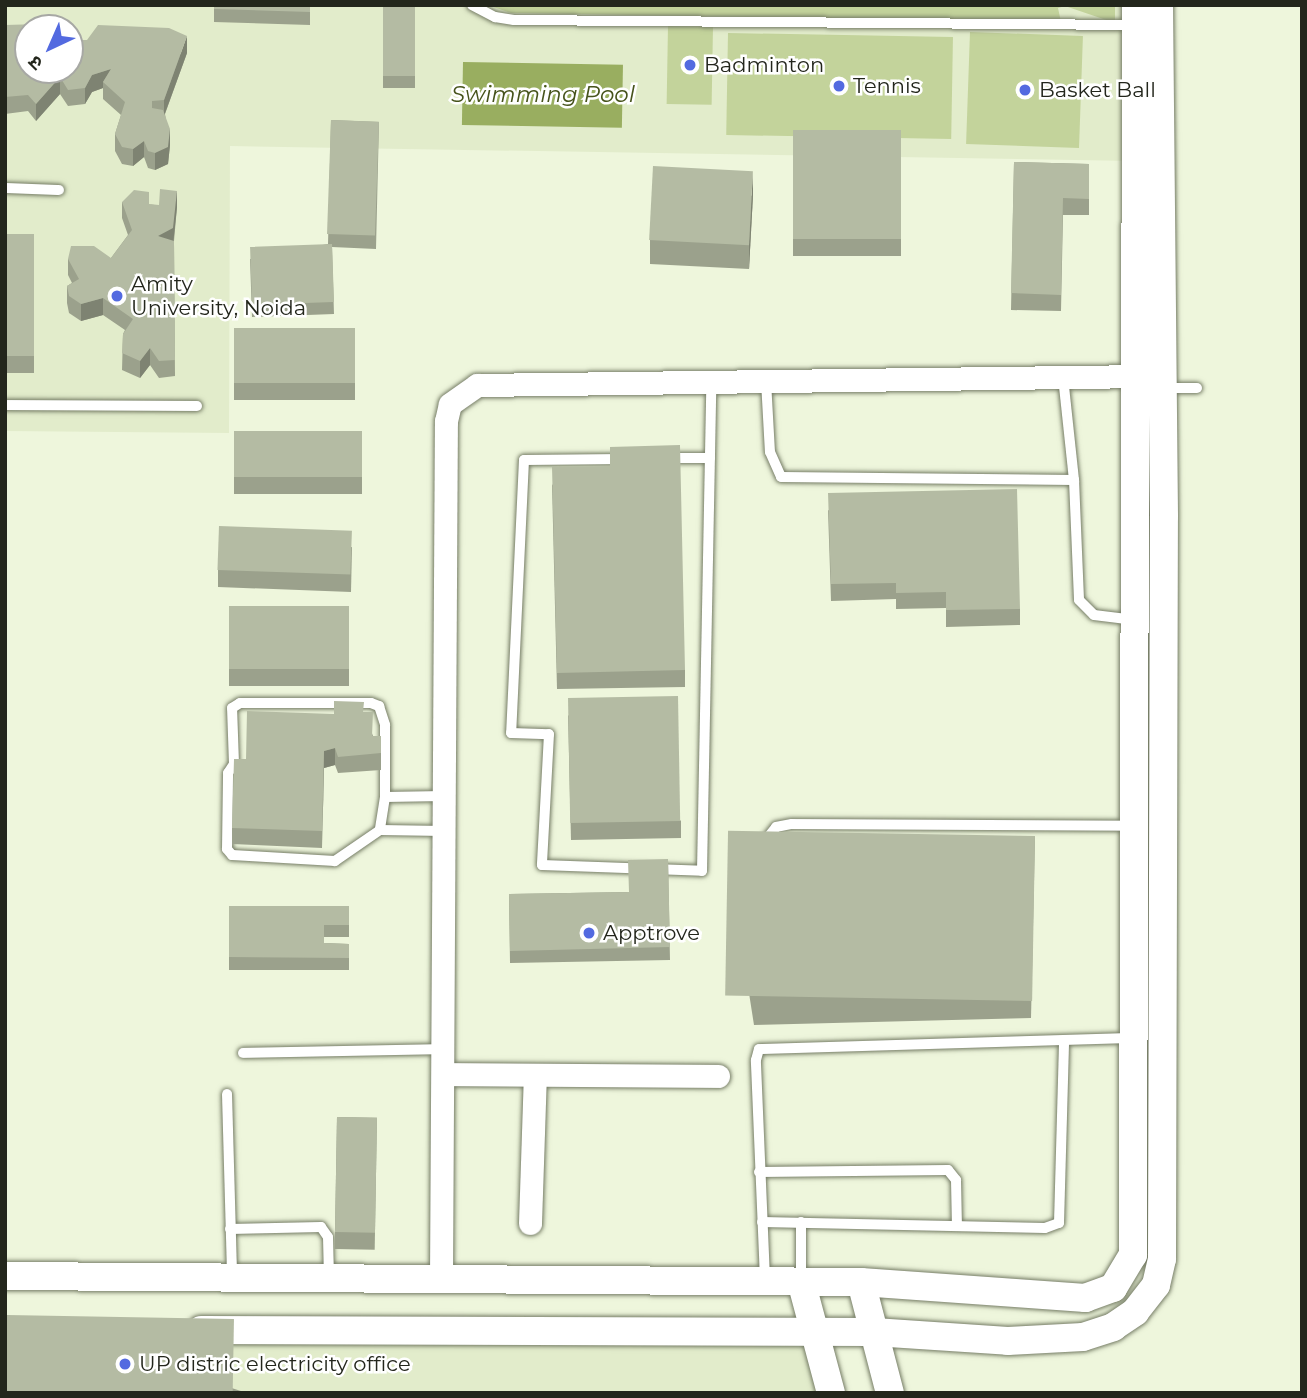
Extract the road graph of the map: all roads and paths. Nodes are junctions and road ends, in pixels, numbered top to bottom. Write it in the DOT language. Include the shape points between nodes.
graph roads {
  1 [pos="472,5"];
  2 [pos="1159,5"];
  3 [pos="1135,15"];
  4 [pos="5,188"];
  5 [pos="59,190"];
  6 [pos="1134,376"];
  7 [pos="1063,377"];
  8 [pos="766,381"];
  9 [pos="711,382"];
  10 [pos="1163,382"];
  11 [pos="1196,388"];
  12 [pos="5,405"];
  13 [pos="197,406"];
  14 [pos="630,458"];
  15 [pos="657,458"];
  16 [pos="710,458"];
  17 [pos="1074,480"];
  18 [pos="1133,620"];
  19 [pos="444,796"];
  20 [pos="385,797"];
  21 [pos="1133,826"];
  22 [pos="380,830"];
  23 [pos="444,831"];
  24 [pos="756,852"];
  25 [pos="1162,1020"];
  26 [pos="1133,1029"];
  27 [pos="1064,1040"];
  28 [pos="443,1049"];
  29 [pos="243,1053"];
  30 [pos="443,1074"];
  31 [pos="535,1075"];
  32 [pos="718,1076"];
  33 [pos="227,1094"];
  34 [pos="759,1172"];
  35 [pos="762,1222"];
  36 [pos="801,1222"];
  37 [pos="530,1223"];
  38 [pos="957,1226"];
  39 [pos="230,1229"];
  40 [pos="5,1276"];
  41 [pos="232,1277"];
  42 [pos="329,1277"];
  43 [pos="441,1278"];
  44 [pos="765,1281"];
  45 [pos="801,1281"];
  46 [pos="861,1282"];
  47 [pos="1113,1288"];
  48 [pos="1135,1312"];
  49 [pos="169,1330"];
  50 [pos="816,1332"];
  51 [pos="874,1332"];
  52 [pos="831,1393"];
  53 [pos="890,1393"];
  1 -- 3 [label="lane" via="495,18 514,20"];
  2 -- 10 [label="street"];
  3 -- 6 [label="street"];
  4 -- 5 [label="lane"];
  6 -- 7 [label="street"];
  6 -- 10 [label="street"];
  6 -- 18 [label="street"];
  7 -- 8 [label="street"];
  7 -- 17 [label="lane"];
  8 -- 9 [label="street"];
  8 -- 17 [label="lane" via="770,452 781,477"];
  9 -- 16 [label="lane"];
  9 -- 19 [label="street" via="477,385 450,404 446,421"];
  10 -- 11 [label="lane"];
  10 -- 25 [label="street"];
  12 -- 13 [label="lane"];
  14 -- 16 [label="lane" via="524,460 511,733 549,734 542,865 702,871"];
  15 -- 16 [label="lane"];
  17 -- 18 [label="lane" via="1079,600 1094,615"];
  18 -- 21 [label="street"];
  19 -- 20 [label="lane"];
  19 -- 23 [label="street"];
  20 -- 22 [label="lane"];
  20 -- 22 [label="lane" via="384,725 379,706 371,702 240,703 232,708 234,764 229,773 227,849 232,855 335,861"];
  21 -- 24 [label="lane" via="792,824 776,827"];
  21 -- 26 [label="street"];
  22 -- 23 [label="lane"];
  23 -- 28 [label="street"];
  25 -- 26 [label="street"];
  25 -- 48 [label="street" via="1162,1259 1156,1285"];
  26 -- 27 [label="lane"];
  26 -- 47 [label="street" via="1133,1255"];
  27 -- 34 [label="lane" via="763,1047 756,1060"];
  27 -- 38 [label="lane" via="1059,1223 1045,1228"];
  28 -- 29 [label="lane"];
  28 -- 30 [label="street"];
  30 -- 31 [label="street"];
  30 -- 43 [label="street"];
  31 -- 32 [label="street"];
  31 -- 37 [label="street"];
  33 -- 39 [label="lane"];
  34 -- 35 [label="lane"];
  34 -- 38 [label="lane" via="948,1170 956,1180"];
  35 -- 36 [label="lane"];
  35 -- 44 [label="lane"];
  36 -- 38 [label="lane"];
  36 -- 45 [label="lane"];
  39 -- 41 [label="lane"];
  39 -- 42 [label="lane" via="321,1227 328,1237"];
  40 -- 41 [label="street"];
  41 -- 42 [label="street"];
  42 -- 43 [label="street"];
  43 -- 44 [label="street"];
  44 -- 45 [label="street"];
  45 -- 46 [label="street"];
  45 -- 50 [label="street"];
  46 -- 47 [label="street" via="1085,1298"];
  46 -- 51 [label="street"];
  47 -- 48 [label="street"];
  48 -- 51 [label="street" via="1113,1327 1083,1337 1008,1342"];
  49 -- 50 [label="street"];
  50 -- 51 [label="street"];
  50 -- 52 [label="street"];
  51 -- 53 [label="street"];
}
